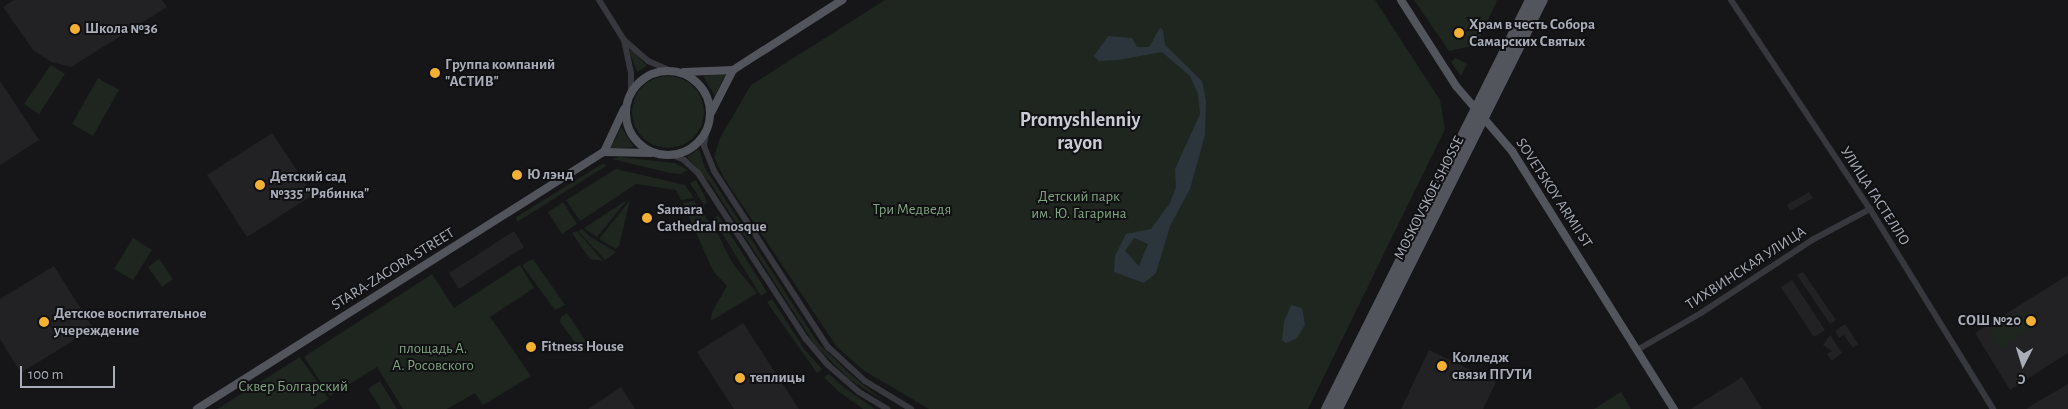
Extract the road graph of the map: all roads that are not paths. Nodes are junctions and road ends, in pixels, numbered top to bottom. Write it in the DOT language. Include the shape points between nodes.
graph roads {
  1 [pos="599,0"];
  2 [pos="842,0"];
  3 [pos="1401,0"];
  4 [pos="1529,0"];
  5 [pos="1537,0"];
  6 [pos="1544,0"];
  7 [pos="1730,0"];
  8 [pos="624,40"];
  9 [pos="667,70"];
  10 [pos="733,70"];
  11 [pos="684,72"];
  12 [pos="631,92"];
  13 [pos="626,105"];
  14 [pos="711,113"];
  15 [pos="1479,115"];
  16 [pos="706,132"];
  17 [pos="604,152"];
  18 [pos="651,153"];
  19 [pos="673,155"];
  20 [pos="1870,209"];
  21 [pos="1637,350"];
  22 [pos="908,408"];
  23 [pos="197,409"];
  24 [pos="887,409"];
  25 [pos="1325,409"];
  26 [pos="1332,409"];
  27 [pos="1340,409"];
  28 [pos="1674,409"];
  29 [pos="1993,409"];
  1 -- 8 [label="street"];
  2 -- 10 [label="main road"];
  3 -- 15 [label="main road, SOVETSKOY ARMII ST"];
  4 -- 15 [label="main road, MOSKOVSKOE SHOSSE"];
  5 -- 15 [label="main road, MOSKOVSKOE SHOSSE"];
  6 -- 15 [label="main road, MOSKOVSKOE SHOSSE"];
  7 -- 20 [label="street, УЛИЦА ГАСТЕЛЛО"];
  8 -- 9 [label="street" via="648,61"];
  8 -- 12 [label="street" via="631,73"];
  9 -- 11 [label="main road"];
  9 -- 12 [label="main road" via="640,80"];
  10 -- 11 [label="main road"];
  10 -- 14 [label="main road"];
  11 -- 14 [label="main road" via="707,93"];
  12 -- 13 [label="main road"];
  13 -- 17 [label="main road"];
  13 -- 18 [label="main road" via="632,134"];
  14 -- 16 [label="main road"];
  15 -- 21 [label="main road, SOVETSKOY ARMII ST" via="1512,151"];
  15 -- 25 [label="main road, MOSKOVSKOE SHOSSE"];
  15 -- 26 [label="main road, MOSKOVSKOE SHOSSE"];
  15 -- 27 [label="main road, MOSKOVSKOE SHOSSE"];
  16 -- 19 [label="main road" via="696,144"];
  16 -- 22 [label="street" via="704,146 714,171 809,321 846,366"];
  17 -- 18 [label="main road"];
  17 -- 23 [label="main road, STARA-ZAGORA STREET"];
  18 -- 19 [label="main road"];
  19 -- 24 [label="street" via="698,173 806,338 828,365 859,392"];
  20 -- 21 [label="street, ТИХВИНСКАЯ УЛИЦА" via="1812,240 1701,313"];
  20 -- 29 [label="street, УЛИЦА ГАСТЕЛЛО"];
  21 -- 28 [label="main road, SOVETSKOY ARMII ST"];
}
